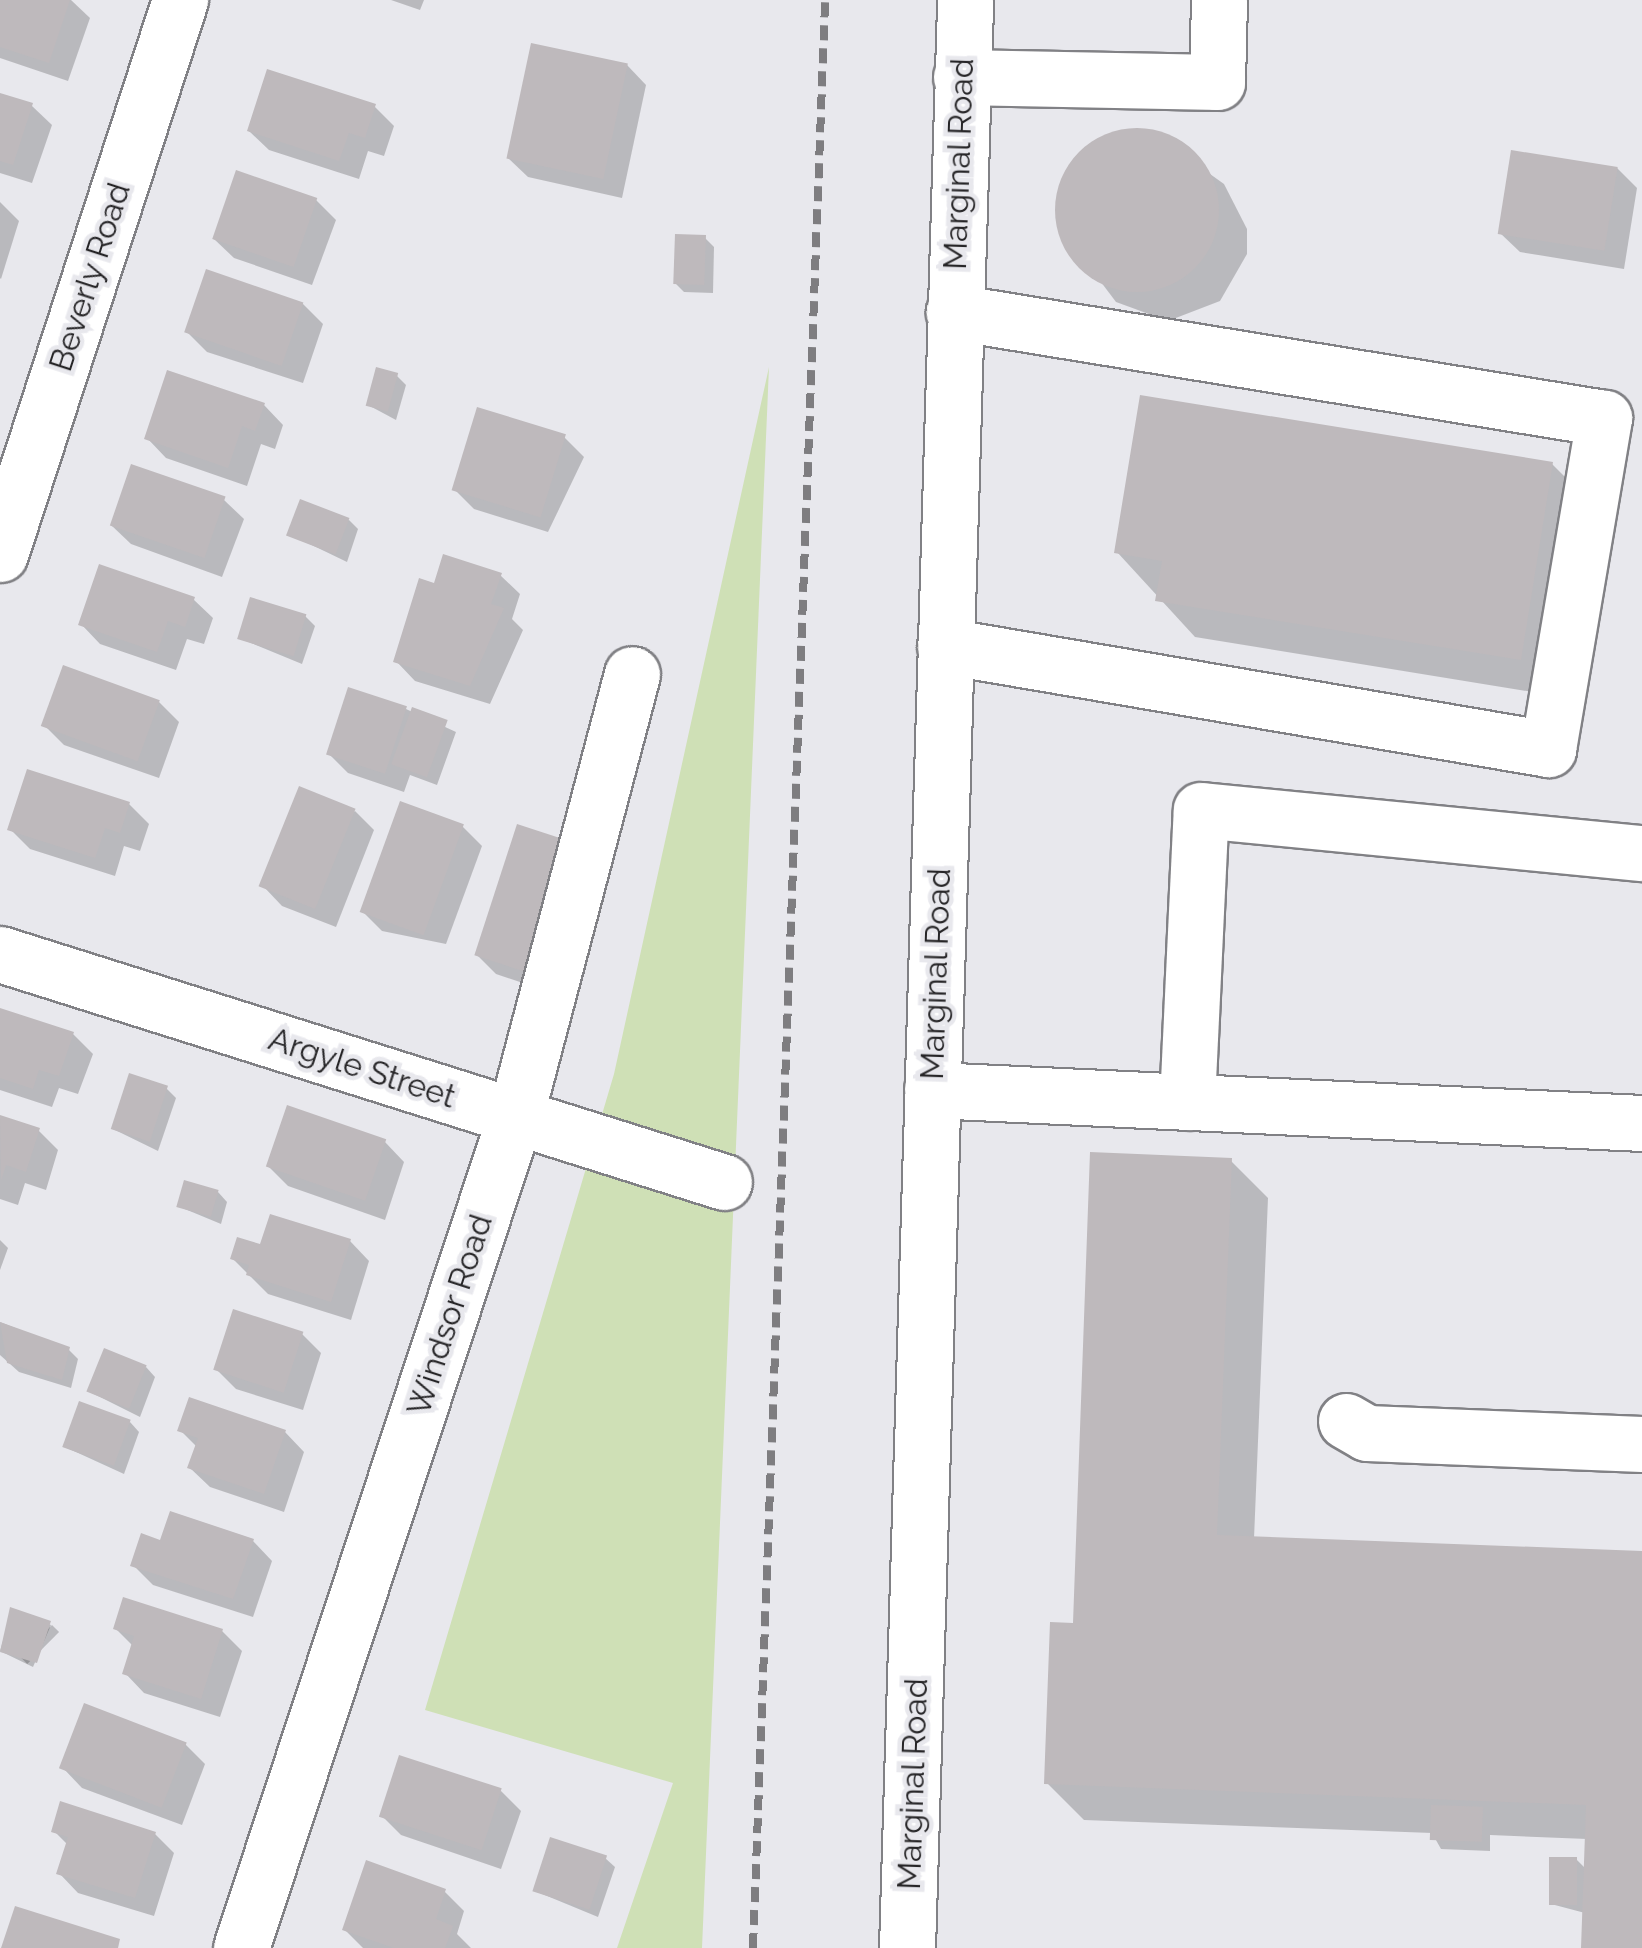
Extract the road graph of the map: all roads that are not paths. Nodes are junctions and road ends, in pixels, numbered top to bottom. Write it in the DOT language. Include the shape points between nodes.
graph roads {
  1 [pos="180,0"];
  2 [pos="964,0"];
  3 [pos="1219,0"];
  4 [pos="961,78"];
  5 [pos="954,312"];
  6 [pos="0,554"];
  7 [pos="945,646"];
  8 [pos="632,674"];
  9 [pos="1642,853"];
  10 [pos="0,954"];
  11 [pos="932,1090"];
  12 [pos="1187,1102"];
  13 [pos="516,1117"];
  14 [pos="1642,1123"];
  15 [pos="724,1182"];
  16 [pos="1346,1421"];
  17 [pos="1642,1444"];
  18 [pos="241,1948"];
  19 [pos="907,1948"];
  1 -- 6 [label="street, Beverly Road"];
  2 -- 4 [label="street, Marginal Road"];
  3 -- 4 [label="street" via="1217,82"];
  4 -- 5 [label="street, Marginal Road"];
  5 -- 7 [label="street, Marginal Road"];
  5 -- 7 [label="street" via="1604,418 1548,749"];
  7 -- 11 [label="street, Marginal Road"];
  8 -- 13 [label="street, Windsor Road"];
  9 -- 12 [label="street" via="1201,810"];
  10 -- 13 [label="street, Argyle Street"];
  11 -- 12 [label="street"];
  11 -- 19 [label="street, Marginal Road"];
  12 -- 14 [label="street"];
  13 -- 15 [label="street, Argyle Street"];
  13 -- 18 [label="street, Windsor Road"];
  16 -- 17 [label="street" via="1367,1433"];
}
